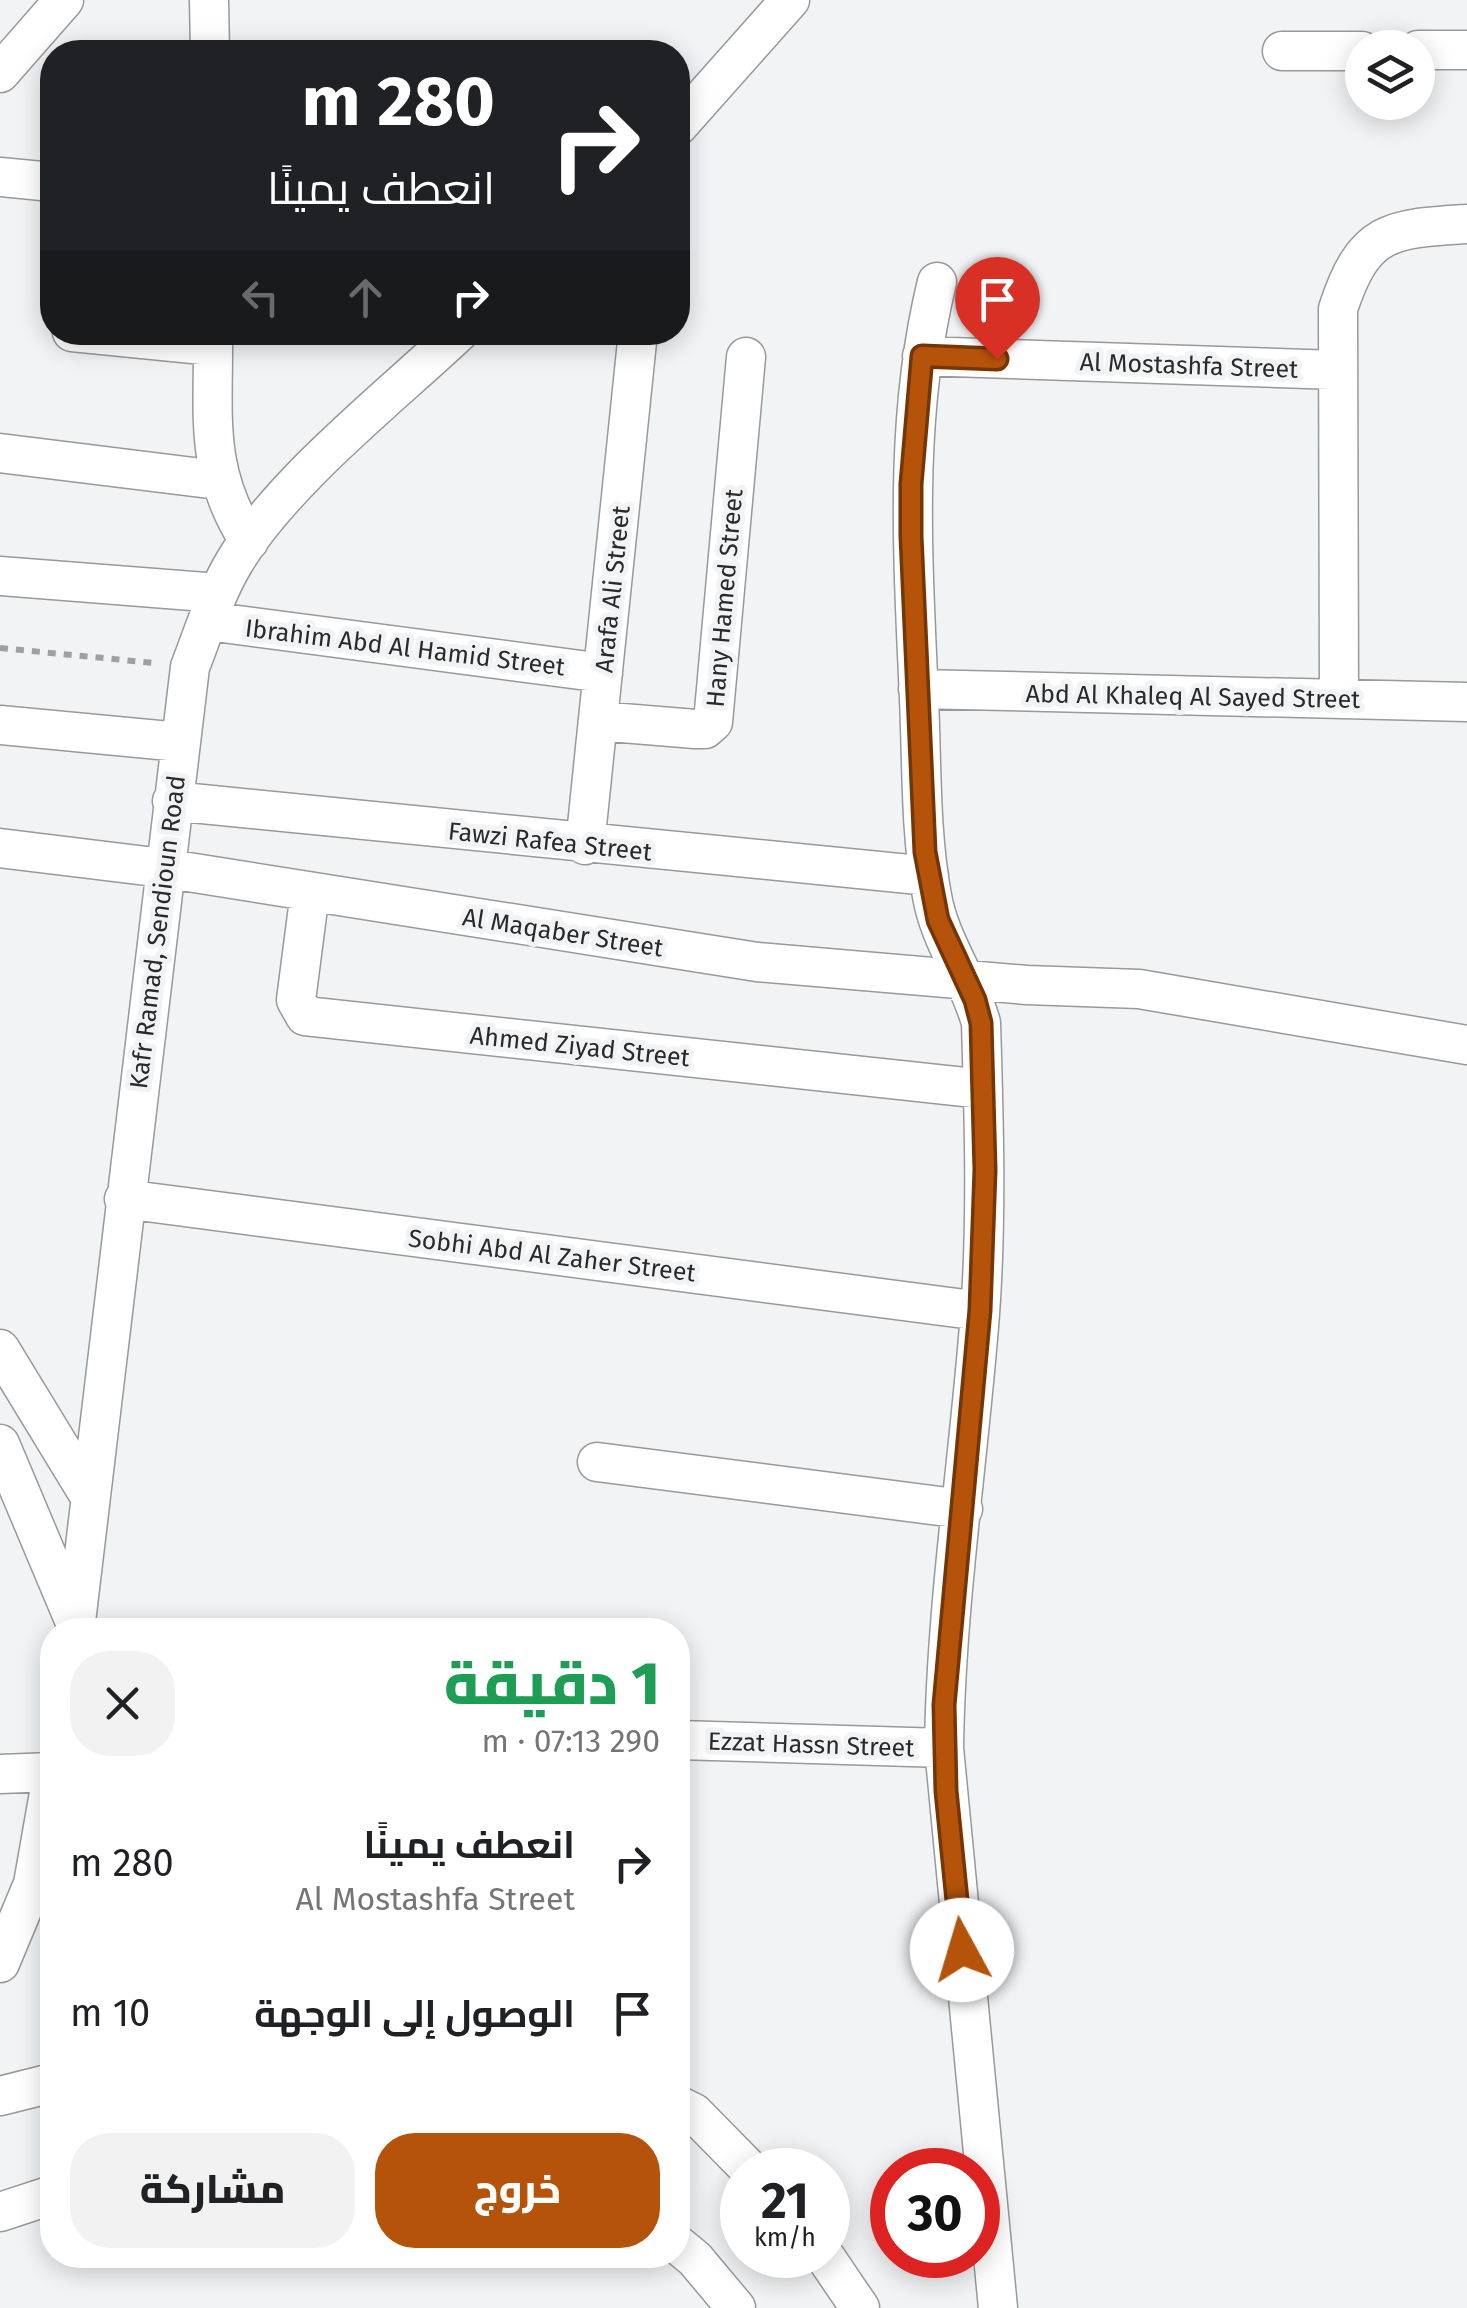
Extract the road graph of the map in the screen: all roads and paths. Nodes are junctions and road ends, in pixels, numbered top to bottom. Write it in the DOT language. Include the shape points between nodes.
graph roads {
  1 [pos="64,0"];
  2 [pos="209,0"];
  3 [pos="790,0"];
  4 [pos="17,34"];
  5 [pos="210,40"];
  6 [pos="1435,50"];
  7 [pos="1467,50"];
  8 [pos="1345,51"];
  9 [pos="1282,52"];
  10 [pos="0,73"];
  11 [pos="690,112"];
  12 [pos="0,177"];
  13 [pos="40,181"];
  14 [pos="1467,224"];
  15 [pos="937,282"];
  16 [pos="213,345"];
  17 [pos="446,345"];
  18 [pos="637,345"];
  19 [pos="922,356"];
  20 [pos="746,357"];
  21 [pos="1337,370"];
  22 [pos="0,454"];
  23 [pos="218,480"];
  24 [pos="250,541"];
  25 [pos="0,576"];
  26 [pos="212,607"];
  27 [pos="0,648"];
  28 [pos="190,667"];
  29 [pos="604,672"];
  30 [pos="918,690"];
  31 [pos="1339,700"];
  32 [pos="1467,702"];
  33 [pos="598,721"];
  34 [pos="0,725"];
  35 [pos="180,742"];
  36 [pos="172,802"];
  37 [pos="585,845"];
  38 [pos="0,848"];
  39 [pos="164,868"];
  40 [pos="928,876"];
  41 [pos="310,892"];
  42 [pos="964,979"];
  43 [pos="1467,1045"];
  44 [pos="983,1089"];
  45 [pos="124,1199"];
  46 [pos="980,1310"];
  47 [pos="0,1349"];
  48 [pos="0,1444"];
  49 [pos="596,1462"];
  50 [pos="89,1495"];
  51 [pos="962,1509"];
  52 [pos="72,1618"];
  53 [pos="77,1618"];
  54 [pos="690,1740"];
  55 [pos="944,1748"];
  56 [pos="0,1774"];
  57 [pos="40,1774"];
  58 [pos="40,1843"];
  59 [pos="0,1964"];
  60 [pos="40,2086"];
  61 [pos="0,2096"];
  62 [pos="690,2111"];
  63 [pos="728,2148"];
  64 [pos="40,2199"];
  65 [pos="0,2212"];
  66 [pos="690,2257"];
  67 [pos="840,2278"];
  68 [pos="736,2308"];
  69 [pos="860,2308"];
  70 [pos="998,2308"];
  1 -- 4 [label="street"];
  2 -- 5 [label="street"];
  3 -- 11 [label="street"];
  4 -- 10 [label="street"];
  6 -- 7 [label="street"];
  8 -- 9 [label="street"];
  12 -- 13 [label="street"];
  14 -- 21 [label="street" via="1402,228 1366,249 1338,310"];
  15 -- 19 [label="street"];
  16 -- 23 [label="street"];
  17 -- 24 [label="street, Kafr Ramad, Sendioun Road" via="312,471"];
  18 -- 29 [label="street, Arafa Ali Street"];
  19 -- 21 [label="street, Al Mostashfa Street"];
  19 -- 30 [label="street" via="911,484"];
  20 -- 33 [label="street, Hany Hamed Street" via="713,722 695,729"];
  21 -- 31 [label="street"];
  22 -- 23 [label="street"];
  23 -- 24 [label="street"];
  24 -- 26 [label="street, Kafr Ramad, Sendioun Road"];
  25 -- 26 [label="street, Ibrahim Abd Al Hamid Street"];
  26 -- 28 [label="street, Kafr Ramad, Sendioun Road"];
  26 -- 29 [label="street, Ibrahim Abd Al Hamid Street"];
  27 -- 28 [label="path"];
  28 -- 35 [label="street, Kafr Ramad, Sendioun Road"];
  29 -- 33 [label="street, Arafa Ali Street"];
  30 -- 31 [label="street, Abd Al Khaleq Al Sayed Street"];
  30 -- 40 [label="street"];
  31 -- 32 [label="street, Abd Al Khaleq Al Sayed Street"];
  33 -- 37 [label="street, Arafa Ali Street"];
  34 -- 35 [label="street"];
  35 -- 36 [label="street, Kafr Ramad, Sendioun Road"];
  36 -- 37 [label="street, Fawzi Rafea Street"];
  36 -- 39 [label="street, Kafr Ramad, Sendioun Road"];
  37 -- 40 [label="street, Fawzi Rafea Street"];
  38 -- 39 [label="street, Al Maqaber Street"];
  39 -- 41 [label="street, Al Maqaber Street"];
  39 -- 45 [label="street, Kafr Ramad, Sendioun Road"];
  40 -- 42 [label="street" via="941,931"];
  41 -- 42 [label="street, Al Maqaber Street" via="741,960"];
  41 -- 44 [label="street, Ahmed Ziyad Street" via="296,1000 305,1016"];
  42 -- 43 [label="street, Al Maqaber Street" via="1139,989"];
  42 -- 44 [label="street" via="981,1023"];
  44 -- 46 [label="street"];
  45 -- 46 [label="street, Sobhi Abd Al Zaher Street"];
  45 -- 50 [label="street, Kafr Ramad, Sendioun Road"];
  46 -- 51 [label="street"];
  47 -- 50 [label="street"];
  48 -- 52 [label="street"];
  49 -- 51 [label="street"];
  50 -- 53 [label="street, Kafr Ramad, Sendioun Road"];
  51 -- 55 [label="street"];
  54 -- 55 [label="street, Ezzat Hassn Street"];
  55 -- 70 [label="street"];
  56 -- 57 [label="street"];
  58 -- 59 [label="street" via="33,1884"];
  60 -- 61 [label="street"];
  62 -- 63 [label="street"];
  64 -- 65 [label="street"];
  66 -- 68 [label="street"];
  67 -- 69 [label="street"];
}
